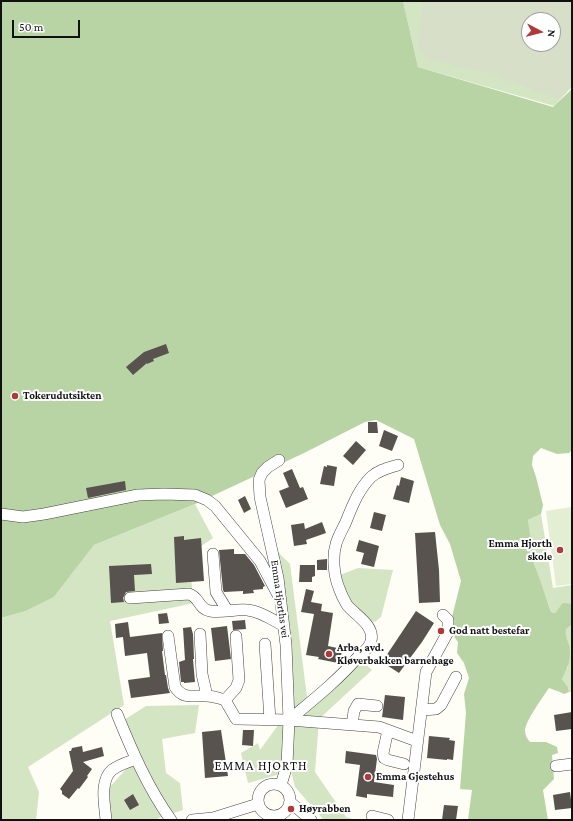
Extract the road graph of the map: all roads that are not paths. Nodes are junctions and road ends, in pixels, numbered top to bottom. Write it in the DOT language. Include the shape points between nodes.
graph roads {
  1 [pos="279,460"];
  2 [pos="398,465"];
  3 [pos="1,514"];
  4 [pos="213,554"];
  5 [pos="130,598"];
  6 [pos="282,603"];
  7 [pos="227,610"];
  8 [pos="443,615"];
  9 [pos="284,626"];
  10 [pos="200,634"];
  11 [pos="168,636"];
  12 [pos="236,636"];
  13 [pos="265,644"];
  14 [pos="456,677"];
  15 [pos="207,696"];
  16 [pos="225,700"];
  17 [pos="377,706"];
  18 [pos="422,710"];
  19 [pos="117,714"];
  20 [pos="270,720"];
  21 [pos="288,720"];
  22 [pos="352,724"];
  23 [pos="388,730"];
  24 [pos="417,741"];
  25 [pos="136,759"];
  26 [pos="404,764"];
  27 [pos="572,764"];
  28 [pos="556,766"];
  29 [pos="281,785"];
  30 [pos="290,802"];
  31 [pos="258,804"];
  32 [pos="372,816"];
  33 [pos="106,820"];
  34 [pos="172,820"];
  35 [pos="192,820"];
  36 [pos="311,820"];
  37 [pos="388,820"];
  38 [pos="408,820"];
  1 -- 6 [label="street, Emma Hjorths vei" via="265,470 259,480 260,497"];
  2 -- 21 [label="street" via="383,469 364,485 355,499 336,544 334,558 339,587 347,604 368,625 372,634 371,642 344,673"];
  3 -- 6 [label="street" via="23,517 138,495 195,495 215,506 260,561"];
  4 -- 7 [label="street" via="216,592"];
  5 -- 7 [label="street" via="189,594 197,598 205,609"];
  6 -- 9 [label="street, Emma Hjorths vei"];
  7 -- 9 [label="street" via="256,612"];
  8 -- 18 [label="street" via="449,623 448,632 426,672"];
  9 -- 21 [label="street, Emma Hjorths vei"];
  10 -- 15 [label="street" via="202,674"];
  11 -- 15 [label="street" via="175,687 179,694"];
  12 -- 16 [label="street" via="239,680 236,688"];
  13 -- 20 [label="street"];
  14 -- 18 [label="street" via="441,705 436,709"];
  15 -- 16 [label="street"];
  16 -- 20 [label="street" via="236,719"];
  17 -- 22 [label="street" via="358,704 355,707"];
  18 -- 24 [label="street"];
  19 -- 25 [label="street"];
  20 -- 21 [label="street"];
  21 -- 22 [label="street"];
  21 -- 29 [label="street, Emma Hjorths vei" via="287,765"];
  22 -- 23 [label="street"];
  23 -- 24 [label="street"];
  23 -- 26 [label="street" via="384,758"];
  24 -- 38 [label="street"];
  25 -- 33 [label="street" via="108,775 104,787"];
  25 -- 34 [label="street"];
  27 -- 28 [label="street"];
  29 -- 30 [label="street" via="288,791"];
  29 -- 31 [label="street" via="274,783 261,789"];
  30 -- 31 [label="street" via="285,812 275,816 264,813"];
  30 -- 36 [label="street"];
  31 -- 35 [label="street" via="213,818"];
  32 -- 37 [label="street"];
}
